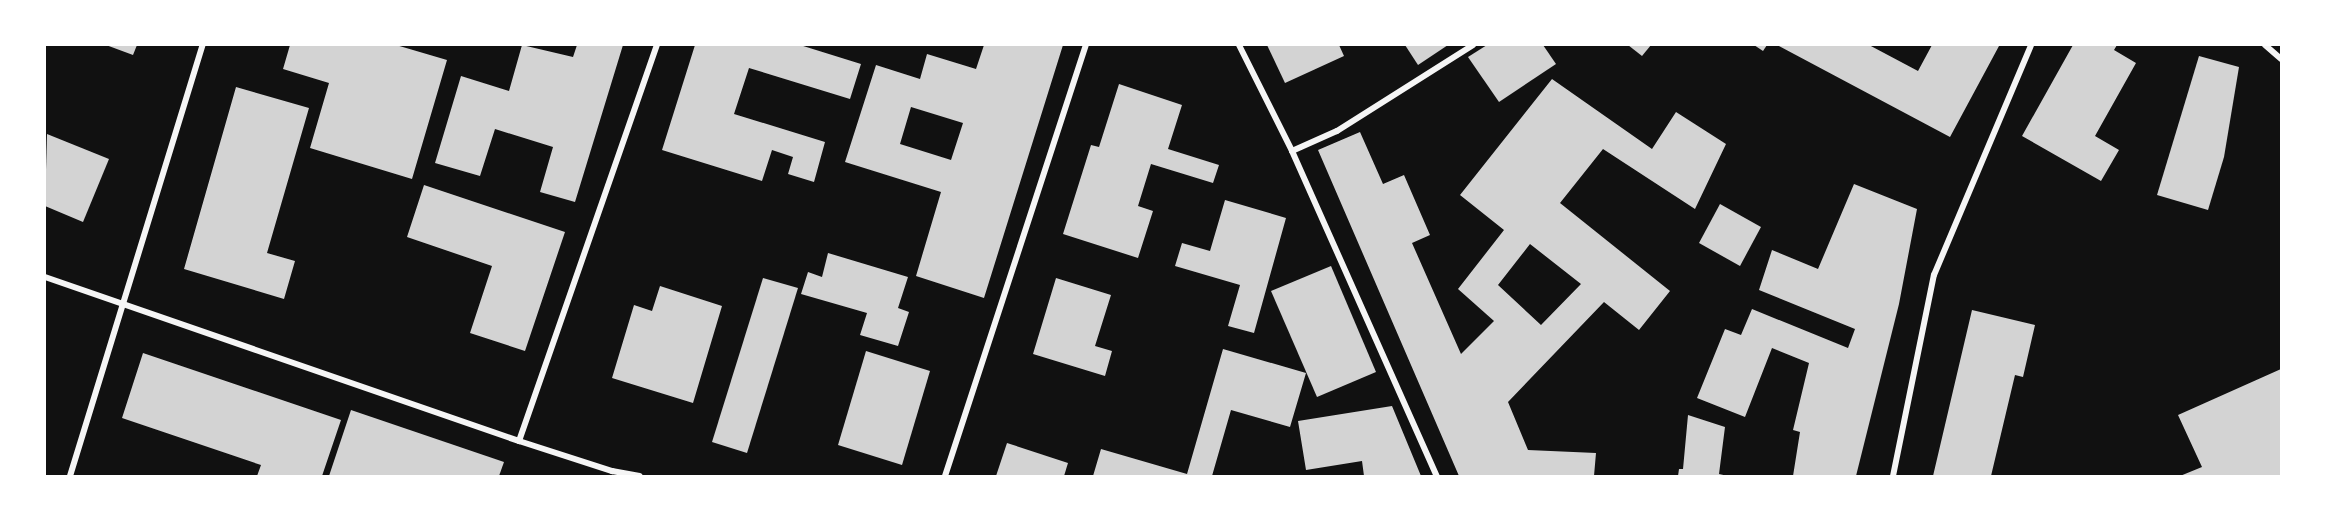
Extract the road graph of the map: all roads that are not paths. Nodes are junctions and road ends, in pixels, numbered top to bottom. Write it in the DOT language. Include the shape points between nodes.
graph roads {
  1 [pos="203,45"];
  2 [pos="657,45"];
  3 [pos="1086,45"];
  4 [pos="1239,45"];
  5 [pos="1473,45"];
  6 [pos="2031,45"];
  7 [pos="2265,45"];
  8 [pos="2281,59"];
  9 [pos="1292,151"];
  10 [pos="45,277"];
  11 [pos="122,305"];
  12 [pos="519,441"];
  13 [pos="611,473"];
  14 [pos="70,476"];
  15 [pos="640,476"];
  16 [pos="945,476"];
  17 [pos="1437,476"];
  18 [pos="1893,476"];
  1 -- 11 [label="street"];
  2 -- 12 [label="street"];
  3 -- 16 [label="street"];
  4 -- 9 [label="street"];
  5 -- 9 [label="street" via="1337,131"];
  6 -- 18 [label="street" via="1934,275"];
  7 -- 8 [label="street"];
  9 -- 17 [label="street"];
  10 -- 11 [label="street"];
  11 -- 12 [label="street"];
  11 -- 14 [label="street"];
  12 -- 13 [label="street"];
  13 -- 15 [label="street"];
}
